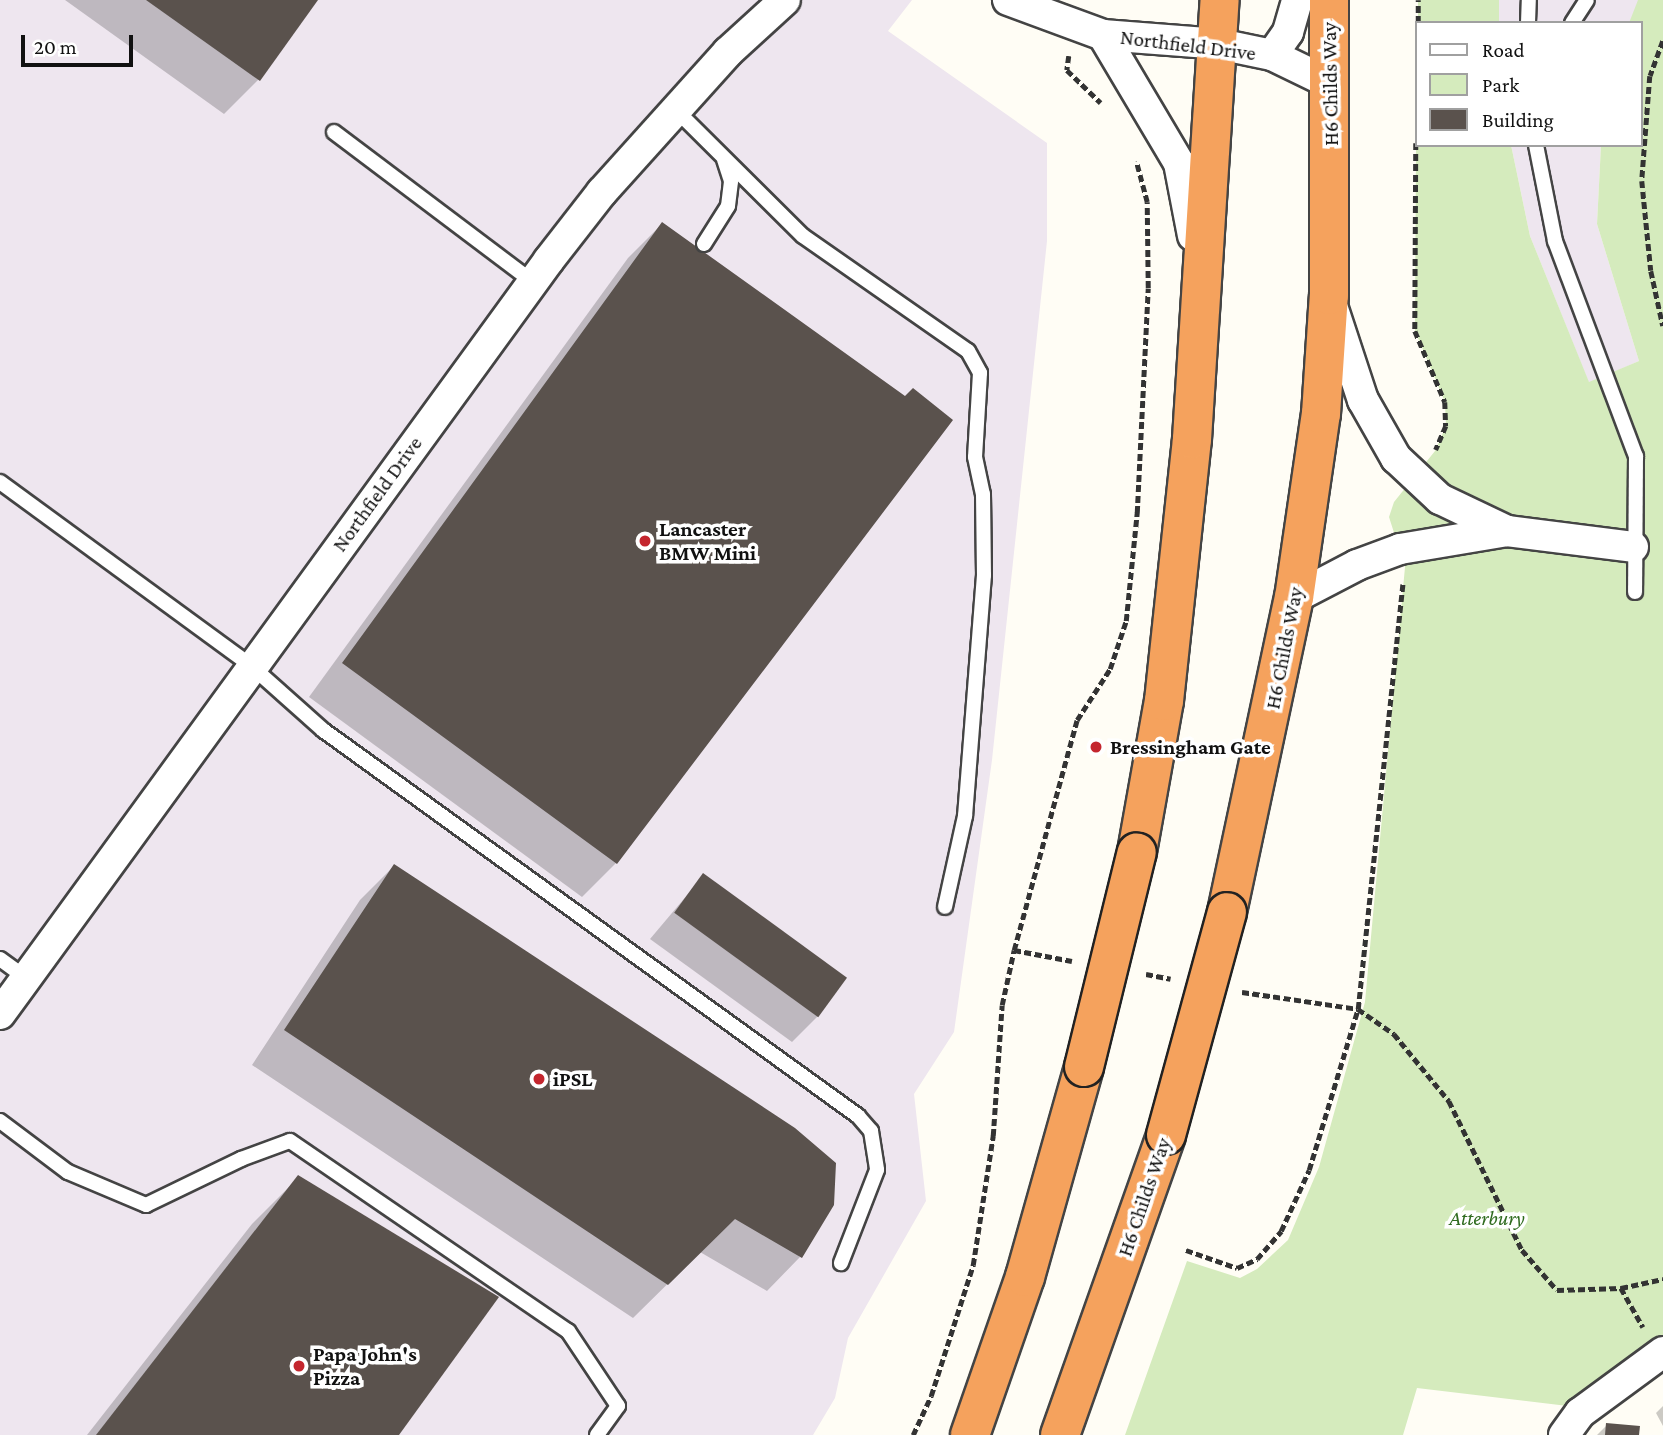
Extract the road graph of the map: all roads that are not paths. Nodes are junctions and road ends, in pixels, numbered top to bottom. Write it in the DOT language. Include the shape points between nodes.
graph roads {
  1 [pos="785,0"];
  2 [pos="1008,0"];
  3 [pos="1220,0"];
  4 [pos="1297,0"];
  5 [pos="1329,0"];
  6 [pos="1529,0"];
  7 [pos="1587,0"];
  8 [pos="1528,21"];
  9 [pos="1573,21"];
  10 [pos="1103,35"];
  11 [pos="1219,44"];
  12 [pos="1272,55"];
  13 [pos="1332,84"];
  14 [pos="677,111"];
  15 [pos="334,132"];
  16 [pos="1536,147"];
  17 [pos="722,156"];
  18 [pos="704,244"];
  19 [pos="533,282"];
  20 [pos="1329,295"];
  21 [pos="1197,337"];
  22 [pos="0,482"];
  23 [pos="1507,531"];
  24 [pos="1633,547"];
  25 [pos="1635,592"];
  26 [pos="1294,598"];
  27 [pos="250,665"];
  28 [pos="945,907"];
  29 [pos="0,959"];
  30 [pos="25,977"];
  31 [pos="0,1014"];
  32 [pos="0,1121"];
  33 [pos="841,1264"];
  34 [pos="1660,1353"];
  35 [pos="597,1435"];
  36 [pos="970,1435"];
  37 [pos="1060,1435"];
  38 [pos="1564,1435"];
  1 -- 14 [label="street, Northfield Drive" via="728,52"];
  2 -- 10 [label="street, Northfield Drive"];
  3 -- 11 [label="highway"];
  4 -- 12 [label="street, Northfield Drive" via="1288,32"];
  5 -- 13 [label="highway, H6 Childs Way"];
  6 -- 8 [label="lane"];
  7 -- 9 [label="lane"];
  10 -- 11 [label="street, Northfield Drive"];
  10 -- 21 [label="street, Northfield Drive" via="1179,163 1189,202 1196,267"];
  11 -- 12 [label="street, Northfield Drive"];
  11 -- 21 [label="highway"];
  12 -- 13 [label="street, Northfield Drive"];
  13 -- 20 [label="highway, H6 Childs Way"];
  14 -- 17 [label="lane"];
  14 -- 19 [label="street, Northfield Drive" via="602,192"];
  15 -- 19 [label="lane"];
  16 -- 24 [label="lane" via="1555,241 1636,456"];
  17 -- 18 [label="lane" via="731,181 728,206"];
  17 -- 28 [label="lane" via="803,236 968,351 981,373 975,457 983,494 984,575 965,816"];
  19 -- 27 [label="street, Northfield Drive"];
  20 -- 23 [label="street" via="1363,400 1396,457 1440,499"];
  20 -- 26 [label="highway, H6 Childs Way" via="1321,414"];
  21 -- 36 [label="highway, bridge" via="1177,598 1137,852 1084,1067 1025,1277"];
  22 -- 27 [label="lane"];
  23 -- 24 [label="street"];
  23 -- 26 [label="street" via="1400,549 1357,565"];
  24 -- 25 [label="lane"];
  26 -- 37 [label="highway, H6 Childs Way, bridge" via="1227,912 1166,1135"];
  27 -- 30 [label="street, Northfield Drive"];
  27 -- 33 [label="lane" via="323,730 858,1116 871,1132 877,1170"];
  29 -- 30 [label="lane"];
  30 -- 31 [label="street, Northfield Drive"];
  32 -- 35 [label="lane" via="68,1172 146,1205 290,1141 568,1331 618,1406"];
  34 -- 38 [label="street" via="1580,1413"];
}
